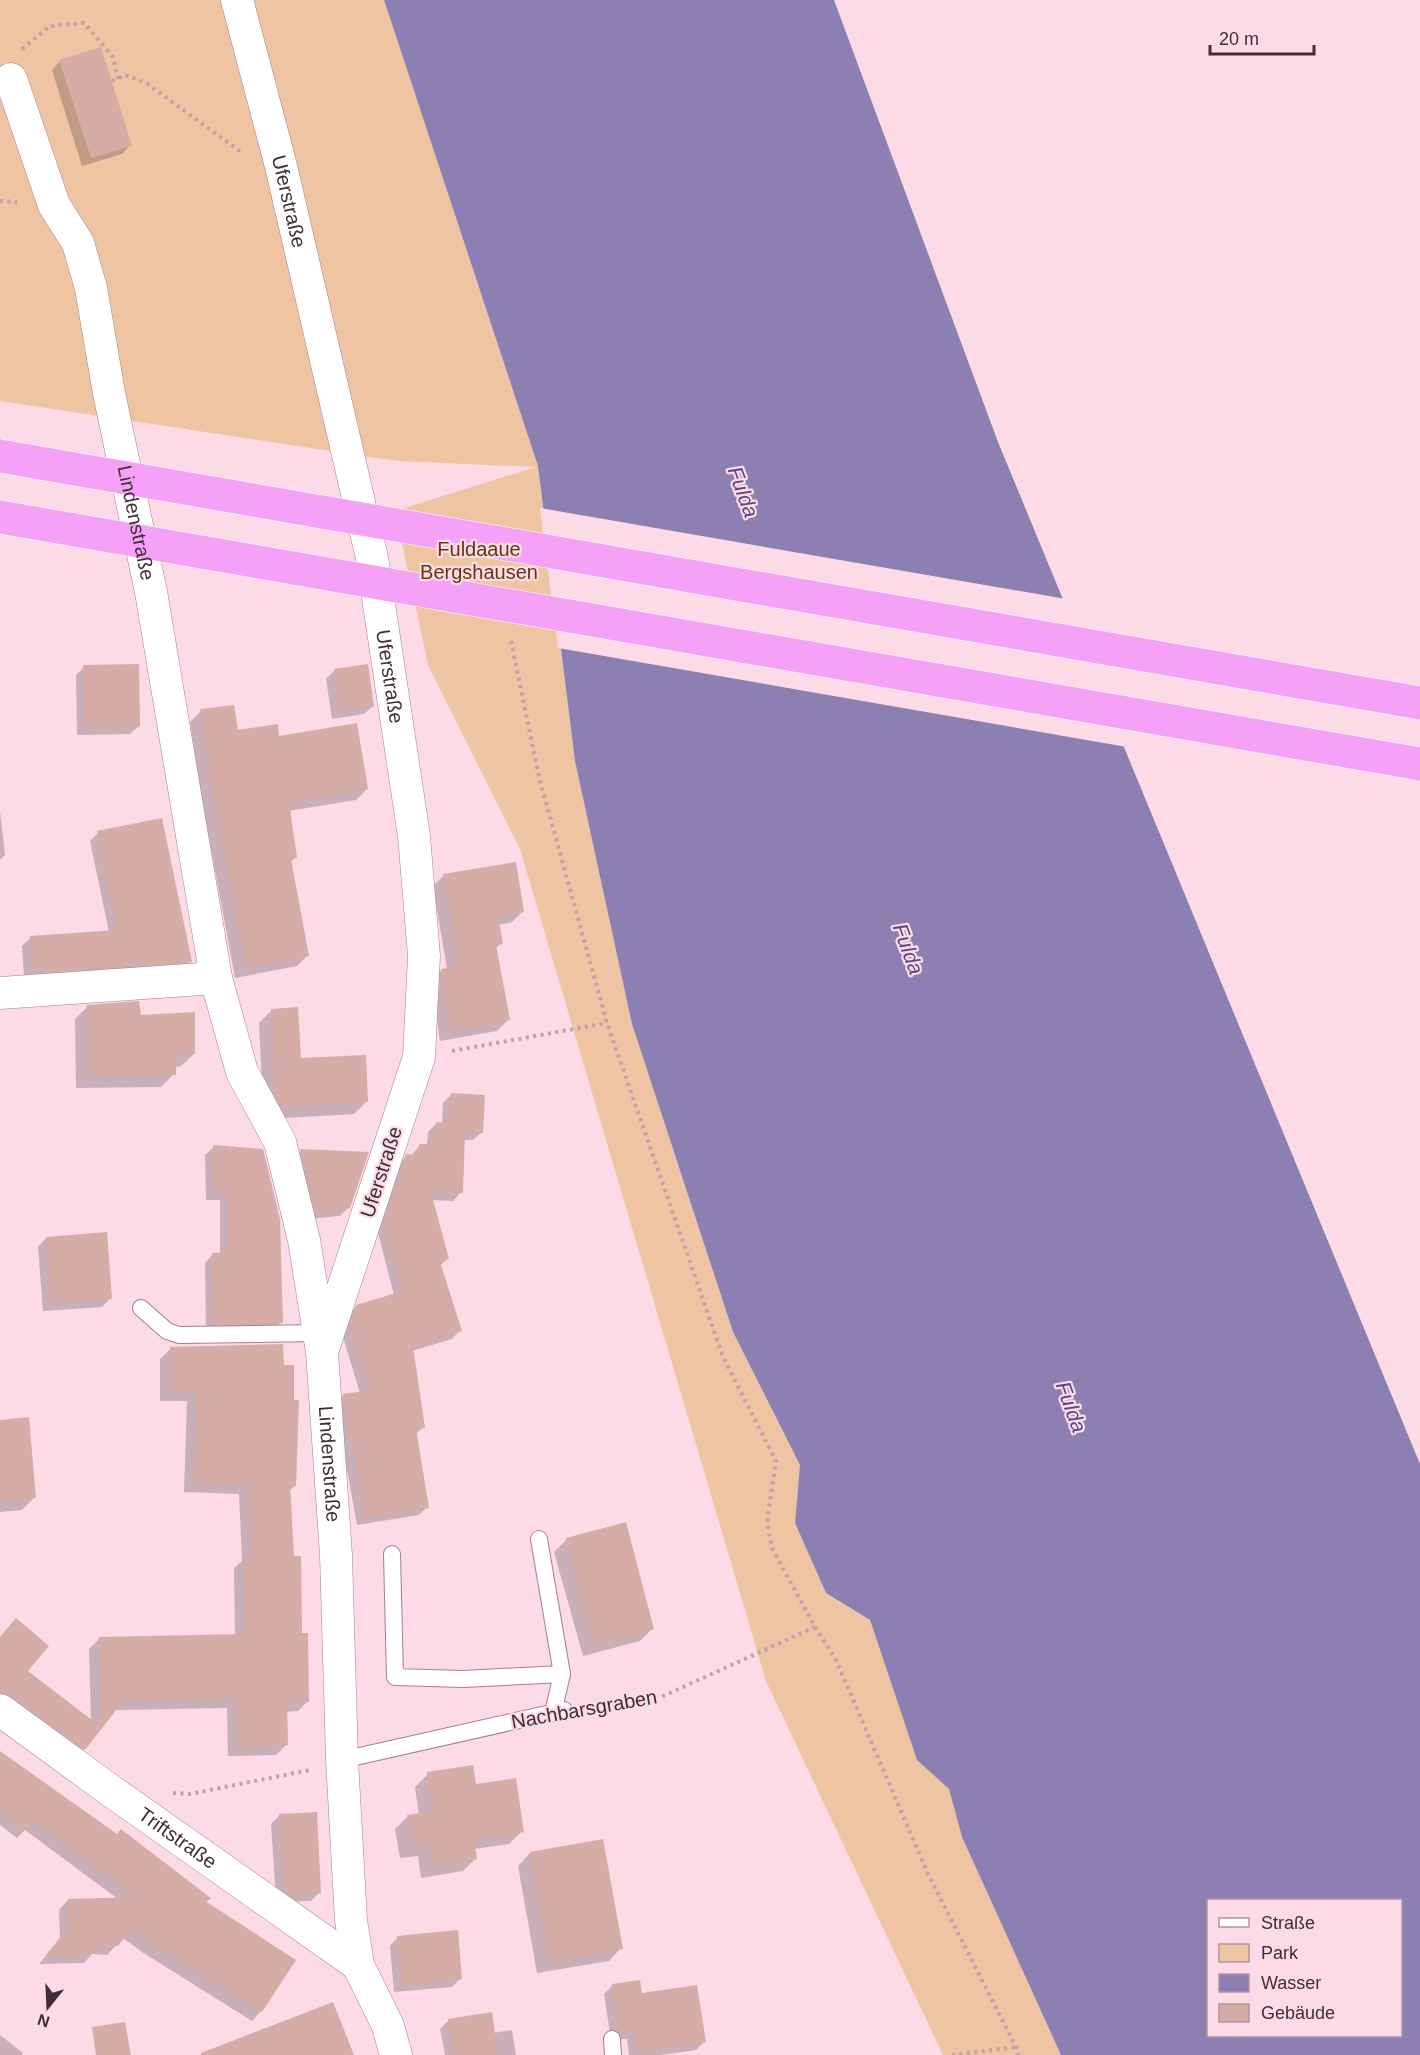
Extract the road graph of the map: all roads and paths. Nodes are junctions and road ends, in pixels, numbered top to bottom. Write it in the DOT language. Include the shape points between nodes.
graph roads {
  1 [pos="237,0"];
  2 [pos="10,79"];
  3 [pos="118,79"];
  4 [pos="112,81"];
  5 [pos="281,166"];
  6 [pos="0,456"];
  7 [pos="0,517"];
  8 [pos="509,630"];
  9 [pos="1420,703"];
  10 [pos="1420,764"];
  11 [pos="216,978"];
  12 [pos="0,993"];
  13 [pos="607,1023"];
  14 [pos="419,1057"];
  15 [pos="141,1308"];
  16 [pos="320,1343"];
  17 [pos="539,1539"];
  18 [pos="392,1554"];
  19 [pos="815,1627"];
  20 [pos="562,1674"];
  21 [pos="0,1710"];
  22 [pos="558,1712"];
  23 [pos="342,1760"];
  24 [pos="166,1792"];
  25 [pos="358,1965"];
  26 [pos="1016,2047"];
  27 [pos="396,2055"];
  28 [pos="952,2055"];
  29 [pos="1018,2055"];
  1 -- 5 [label="street, Uferstraße"];
  2 -- 3 [label="path" via="22,48 50,26 84,23 113,57"];
  2 -- 11 [label="street, Lindenstraße" via="54,205 78,243 91,288 151,592"];
  3 -- 4 [label="path"];
  3 -- 5 [label="path" via="124,75 146,83 245,155"];
  5 -- 14 [label="street, Uferstraße" via="375,581 414,836 424,956"];
  6 -- 9 [label="highway, bridge"];
  7 -- 10 [label="highway, bridge"];
  8 -- 13 [label="path" via="539,777"];
  11 -- 12 [label="street"];
  11 -- 16 [label="street, Lindenstraße" via="242,1072 280,1142 304,1240"];
  13 -- 14 [label="path"];
  13 -- 19 [label="path" via="723,1358 776,1461 766,1522 772,1548"];
  14 -- 16 [label="street, Uferstraße"];
  15 -- 16 [label="lane" via="166,1331 178,1335"];
  16 -- 23 [label="street, Lindenstraße" via="336,1555"];
  17 -- 20 [label="lane"];
  18 -- 20 [label="lane" via="395,1677 463,1679"];
  19 -- 22 [label="path, Nachbarsgraben" via="661,1697"];
  19 -- 26 [label="path" via="836,1660 928,1874"];
  20 -- 22 [label="lane"];
  21 -- 25 [label="street, Triftstraße"];
  22 -- 23 [label="lane, Nachbarsgraben"];
  23 -- 24 [label="path" via="321,1768 190,1794"];
  23 -- 25 [label="street, Lindenstraße" via="351,1920"];
  25 -- 27 [label="street" via="388,2026"];
  26 -- 28 [label="path"];
  26 -- 29 [label="path"];
}
